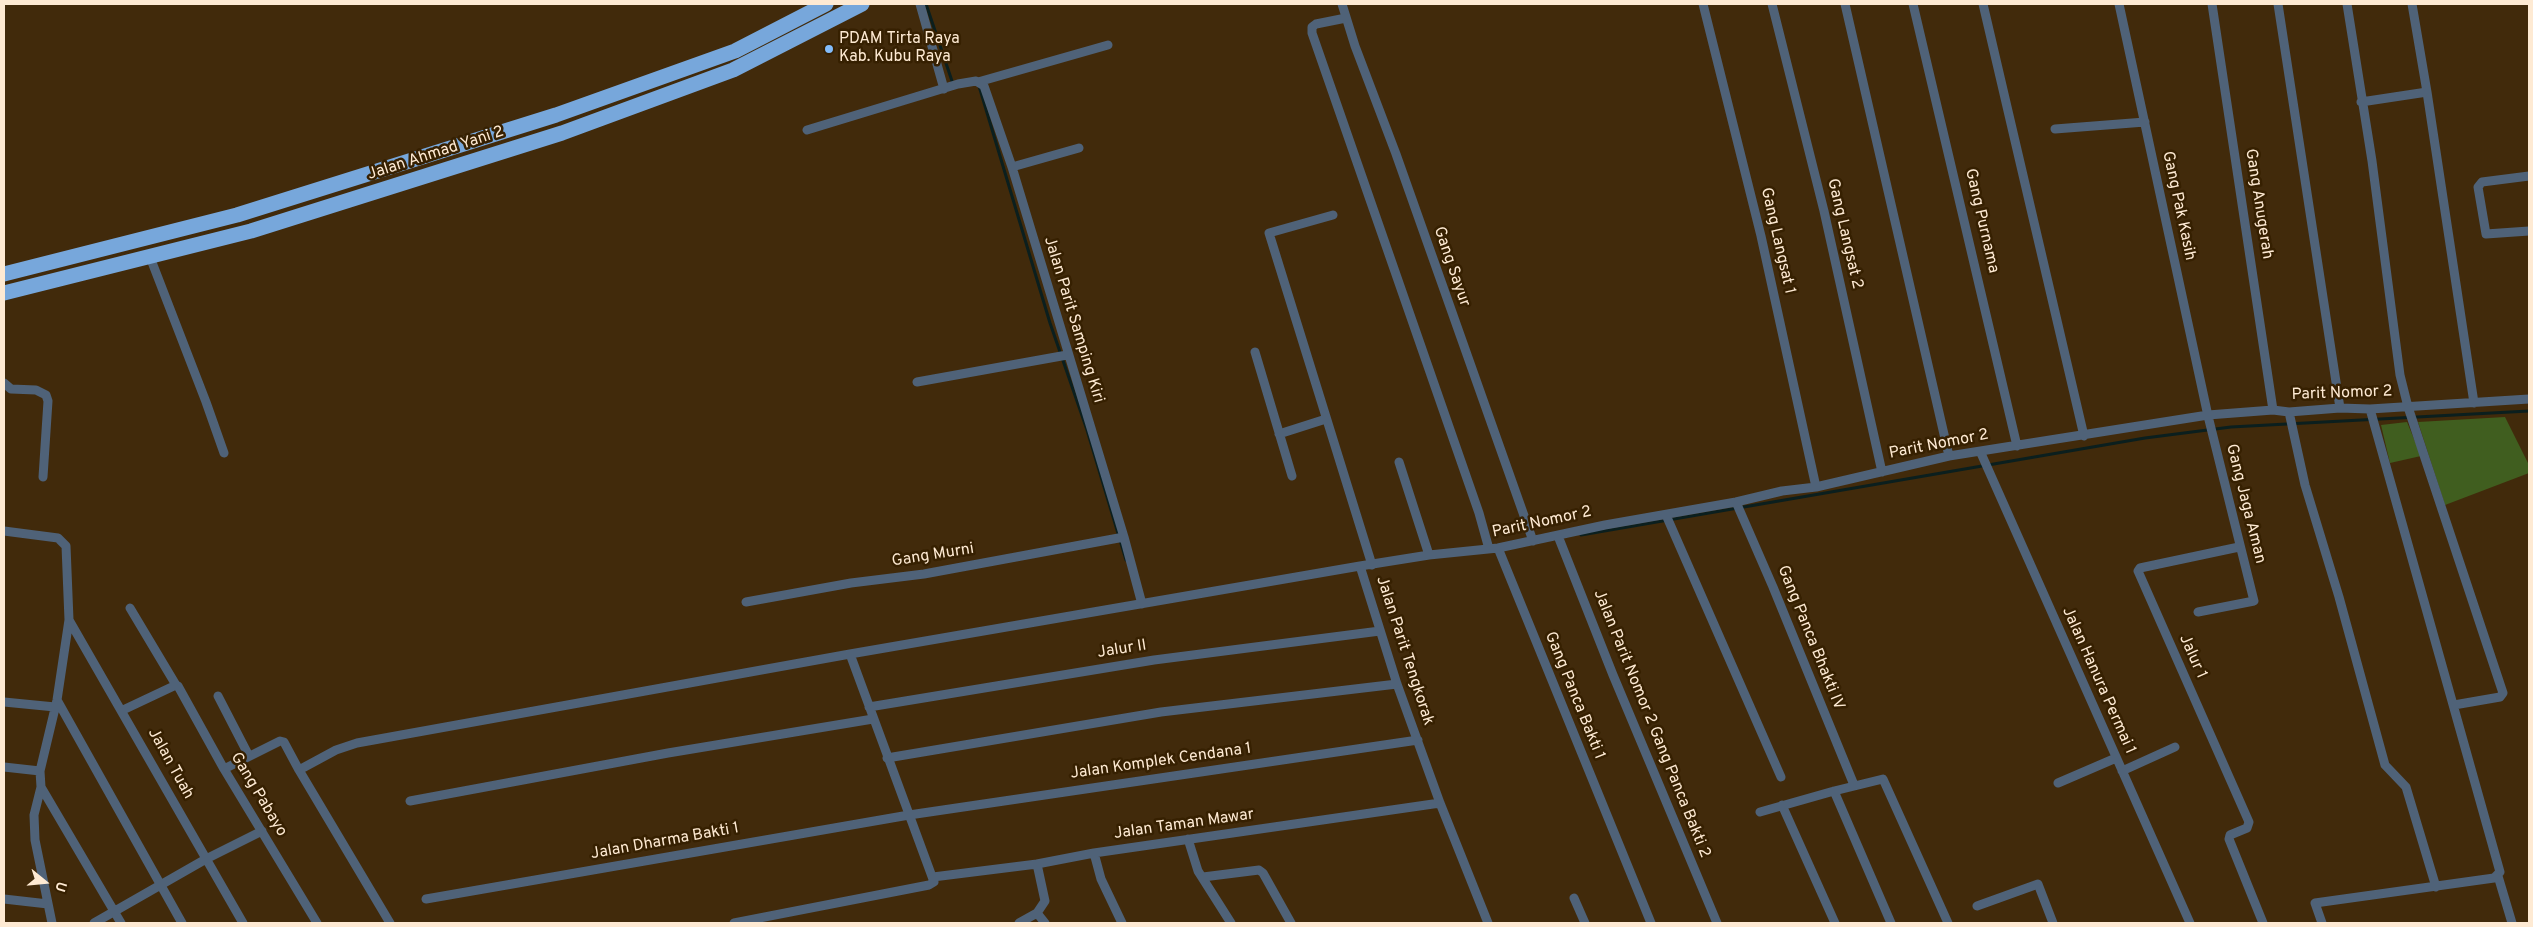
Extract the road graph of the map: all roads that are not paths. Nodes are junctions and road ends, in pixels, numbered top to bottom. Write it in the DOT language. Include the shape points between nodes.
graph roads {
  1 [pos="826,4"];
  2 [pos="862,4"];
  3 [pos="920,4"];
  4 [pos="1342,4"];
  5 [pos="1703,4"];
  6 [pos="1772,4"];
  7 [pos="1844,4"];
  8 [pos="1914,4"];
  9 [pos="1983,4"];
  10 [pos="2120,4"];
  11 [pos="2212,4"];
  12 [pos="2278,4"];
  13 [pos="2347,4"];
  14 [pos="2412,4"];
  15 [pos="1346,18"];
  16 [pos="1108,45"];
  17 [pos="978,82"];
  18 [pos="951,86"];
  19 [pos="2426,92"];
  20 [pos="2361,102"];
  21 [pos="2145,122"];
  22 [pos="2055,129"];
  23 [pos="807,130"];
  24 [pos="1079,148"];
  25 [pos="1012,167"];
  26 [pos="2529,176"];
  27 [pos="1333,215"];
  28 [pos="2529,231"];
  29 [pos="150,257"];
  30 [pos="4,274"];
  31 [pos="4,294"];
  32 [pos="1255,352"];
  33 [pos="1062,356"];
  34 [pos="917,382"];
  35 [pos="4,383"];
  36 [pos="2529,399"];
  37 [pos="2474,403"];
  38 [pos="2408,407"];
  39 [pos="2340,408"];
  40 [pos="2370,409"];
  41 [pos="2273,410"];
  42 [pos="2289,412"];
  43 [pos="2208,416"];
  44 [pos="1326,419"];
  45 [pos="1279,434"];
  46 [pos="2084,436"];
  47 [pos="2017,446"];
  48 [pos="224,453"];
  49 [pos="1949,456"];
  50 [pos="1984,460"];
  51 [pos="1399,462"];
  52 [pos="1882,472"];
  53 [pos="1292,476"];
  54 [pos="44,477"];
  55 [pos="1816,487"];
  56 [pos="1736,502"];
  57 [pos="1666,515"];
  58 [pos="4,531"];
  59 [pos="1558,536"];
  60 [pos="1124,537"];
  61 [pos="1533,541"];
  62 [pos="2240,547"];
  63 [pos="1493,548"];
  64 [pos="1428,555"];
  65 [pos="1372,565"];
  66 [pos="1360,566"];
  67 [pos="746,602"];
  68 [pos="1142,604"];
  69 [pos="130,608"];
  70 [pos="2198,612"];
  71 [pos="69,620"];
  72 [pos="1380,631"];
  73 [pos="850,654"];
  74 [pos="1398,684"];
  75 [pos="175,686"];
  76 [pos="218,696"];
  77 [pos="4,702"];
  78 [pos="56,704"];
  79 [pos="2454,705"];
  80 [pos="869,707"];
  81 [pos="123,710"];
  82 [pos="873,719"];
  83 [pos="1418,740"];
  84 [pos="2175,747"];
  85 [pos="250,756"];
  86 [pos="887,758"];
  87 [pos="2116,758"];
  88 [pos="4,767"];
  89 [pos="224,769"];
  90 [pos="40,770"];
  91 [pos="300,770"];
  92 [pos="2122,771"];
  93 [pos="1780,777"];
  94 [pos="2058,783"];
  95 [pos="1854,785"];
  96 [pos="41,787"];
  97 [pos="1834,791"];
  98 [pos="410,801"];
  99 [pos="1440,803"];
  100 [pos="1782,805"];
  101 [pos="1760,812"];
  102 [pos="909,814"];
  103 [pos="262,831"];
  104 [pos="1188,839"];
  105 [pos="1094,853"];
  106 [pos="206,859"];
  107 [pos="1037,864"];
  108 [pos="2498,876"];
  109 [pos="933,877"];
  110 [pos="1203,877"];
  111 [pos="160,886"];
  112 [pos="2436,887"];
  113 [pos="1574,898"];
  114 [pos="426,899"];
  115 [pos="4,900"];
  116 [pos="48,904"];
  117 [pos="1977,906"];
  118 [pos="114,912"];
  119 [pos="1037,913"];
  120 [pos="52,923"];
  121 [pos="94,923"];
  122 [pos="121,923"];
  123 [pos="182,923"];
  124 [pos="243,923"];
  125 [pos="316,923"];
  126 [pos="390,923"];
  127 [pos="734,923"];
  128 [pos="1019,923"];
  129 [pos="1045,923"];
  130 [pos="1122,923"];
  131 [pos="1230,923"];
  132 [pos="1291,923"];
  133 [pos="1488,923"];
  134 [pos="1585,923"];
  135 [pos="1651,923"];
  136 [pos="1717,923"];
  137 [pos="1834,923"];
  138 [pos="1891,923"];
  139 [pos="1948,923"];
  140 [pos="2053,923"];
  141 [pos="2190,923"];
  142 [pos="2263,923"];
  143 [pos="2322,923"];
  144 [pos="2512,923"];
  1 -- 30 [label="highway, Jalan Ahmad Yani 2" via="735,51 556,115 237,215"];
  2 -- 29 [label="highway, Jalan Ahmad Yani 2" via="733,70 588,124 267,226"];
  3 -- 18 [label="street"];
  4 -- 15 [label="street, Gang Sayur"];
  5 -- 55 [label="street, Gang Langsat 1" via="1761,236"];
  6 -- 52 [label="street, Gang Langsat 2" via="1822,202"];
  7 -- 49 [label="street"];
  8 -- 47 [label="street, Gang Purnama"];
  9 -- 46 [label="street"];
  10 -- 21 [label="street, Gang Pak Kasih"];
  11 -- 41 [label="street, Gang Anugerah"];
  12 -- 39 [label="street"];
  13 -- 20 [label="street"];
  14 -- 19 [label="street"];
  15 -- 61 [label="street, Gang Sayur"];
  15 -- 63 [label="street, Gang Panca Bakti 1" via="1316,24 1312,33"];
  16 -- 17 [label="street"];
  17 -- 18 [label="street"];
  17 -- 25 [label="street, Jalan Parit Samping Kiri" via="986,90"];
  18 -- 23 [label="street"];
  19 -- 20 [label="street"];
  19 -- 37 [label="street"];
  20 -- 38 [label="street" via="2372,161 2400,375"];
  21 -- 22 [label="street"];
  21 -- 43 [label="street, Gang Pak Kasih"];
  24 -- 25 [label="street"];
  25 -- 33 [label="street, Jalan Parit Samping Kiri"];
  26 -- 28 [label="street" via="2482,182 2478,187 2486,234"];
  27 -- 44 [label="street" via="1269,233"];
  29 -- 31 [label="highway, Jalan Ahmad Yani 2"];
  29 -- 48 [label="street"];
  32 -- 45 [label="street"];
  33 -- 34 [label="street"];
  33 -- 60 [label="street, Jalan Parit Samping Kiri"];
  35 -- 54 [label="street" via="11,389 36,390 46,395"];
  36 -- 37 [label="street, Parit Nomor 2"];
  37 -- 38 [label="street, Parit Nomor 2"];
  38 -- 40 [label="street, Parit Nomor 2"];
  38 -- 79 [label="street" via="2503,693 2496,698"];
  39 -- 40 [label="street, Parit Nomor 2"];
  39 -- 42 [label="street, Parit Nomor 2"];
  40 -- 79 [label="street"];
  41 -- 42 [label="street, Parit Nomor 2"];
  41 -- 43 [label="street, Parit Nomor 2"];
  42 -- 112 [label="street" via="2305,485 2385,765 2406,787"];
  43 -- 46 [label="street, Parit Nomor 2"];
  43 -- 62 [label="street, Gang Jaga Aman"];
  44 -- 45 [label="street"];
  44 -- 65 [label="street"];
  45 -- 53 [label="street"];
  46 -- 47 [label="street, Parit Nomor 2"];
  47 -- 50 [label="street, Parit Nomor 2"];
  49 -- 50 [label="street, Parit Nomor 2"];
  49 -- 52 [label="street, Parit Nomor 2"];
  50 -- 87 [label="street, Jalan Hanura Permai 1"];
  51 -- 64 [label="street"];
  52 -- 55 [label="street, Parit Nomor 2"];
  55 -- 56 [label="street, Parit Nomor 2"];
  56 -- 57 [label="street, Parit Nomor 2"];
  56 -- 95 [label="street, Gang Panca Bhakti IV"];
  57 -- 59 [label="street, Parit Nomor 2"];
  57 -- 93 [label="street"];
  58 -- 71 [label="street" via="58,538 65,544"];
  59 -- 61 [label="street, Parit Nomor 2"];
  59 -- 136 [label="street, Jalan Parit Nomor 2 Gang Panca Bakti 2"];
  60 -- 67 [label="street, Gang Murni" via="924,574"];
  60 -- 68 [label="street, Jalan Parit Samping Kiri"];
  61 -- 63 [label="street, Parit Nomor 2"];
  62 -- 70 [label="street, Gang Jaga Aman" via="2253,603"];
  62 -- 142 [label="street, Jalur 1" via="2138,571 2249,822 2247,828 2230,835 2230,842"];
  63 -- 64 [label="street, Parit Nomor 2"];
  63 -- 135 [label="street, Gang Panca Bakti 1"];
  64 -- 65 [label="street, Parit Nomor 2"];
  65 -- 66 [label="street, Parit Nomor 2"];
  66 -- 68 [label="street, Jalan Parit Tengkorak"];
  66 -- 72 [label="street, Jalan Parit Tengkorak"];
  68 -- 73 [label="street, Jalan Parit Tengkorak"];
  69 -- 75 [label="street, Gang Pabayo"];
  71 -- 78 [label="street"];
  71 -- 81 [label="street, Jalan Tuah"];
  72 -- 74 [label="street, Jalan Parit Tengkorak"];
  72 -- 80 [label="street, Jalur II" via="1154,660"];
  73 -- 80 [label="street"];
  73 -- 91 [label="street, Jalan Parit Tengkorak" via="357,743 336,750"];
  74 -- 83 [label="street, Jalan Parit Tengkorak"];
  74 -- 86 [label="street" via="1161,712"];
  75 -- 81 [label="street"];
  75 -- 89 [label="street, Gang Pabayo"];
  76 -- 85 [label="street"];
  77 -- 78 [label="street"];
  78 -- 90 [label="street"];
  78 -- 111 [label="street"];
  79 -- 108 [label="street" via="2500,872"];
  80 -- 82 [label="street"];
  81 -- 106 [label="street, Jalan Tuah"];
  82 -- 86 [label="street"];
  82 -- 98 [label="street" via="668,752"];
  83 -- 99 [label="street, Jalan Parit Tengkorak"];
  83 -- 102 [label="street, Jalan Komplek Cendana 1"];
  84 -- 92 [label="street"];
  85 -- 89 [label="street"];
  85 -- 91 [label="street" via="282,741"];
  86 -- 102 [label="street"];
  87 -- 92 [label="street, Jalan Hanura Permai 1"];
  87 -- 94 [label="street"];
  88 -- 90 [label="street"];
  89 -- 103 [label="street, Gang Pabayo"];
  90 -- 96 [label="street"];
  91 -- 126 [label="street"];
  92 -- 141 [label="street, Jalan Hanura Permai 1"];
  95 -- 97 [label="street"];
  95 -- 139 [label="street" via="1884,779"];
  96 -- 116 [label="street" via="34,816 35,840"];
  96 -- 118 [label="street"];
  97 -- 100 [label="street"];
  97 -- 138 [label="street"];
  99 -- 104 [label="street, Jalan Taman Mawar"];
  99 -- 133 [label="street, Jalan Parit Tengkorak"];
  100 -- 101 [label="street"];
  100 -- 137 [label="street"];
  102 -- 109 [label="street"];
  102 -- 114 [label="street, Jalan Dharma Bakti 1"];
  103 -- 106 [label="street"];
  103 -- 125 [label="street, Gang Pabayo"];
  104 -- 105 [label="street, Jalan Taman Mawar"];
  104 -- 110 [label="street" via="1195,865"];
  105 -- 107 [label="street, Jalan Taman Mawar"];
  105 -- 130 [label="street" via="1101,879"];
  106 -- 111 [label="street"];
  106 -- 124 [label="street, Jalan Tuah"];
  107 -- 109 [label="street, Jalan Taman Mawar"];
  107 -- 119 [label="street" via="1044,901"];
  108 -- 112 [label="street"];
  108 -- 144 [label="street"];
  109 -- 127 [label="street" via="934,882 929,886"];
  110 -- 131 [label="street"];
  110 -- 132 [label="street" via="1259,870"];
  111 -- 118 [label="street"];
  111 -- 123 [label="street"];
  112 -- 143 [label="street" via="2315,904"];
  113 -- 134 [label="street"];
  115 -- 116 [label="street"];
  116 -- 120 [label="street"];
  117 -- 140 [label="street" via="2038,884"];
  118 -- 121 [label="street"];
  118 -- 122 [label="street"];
  119 -- 128 [label="street"];
  119 -- 129 [label="street"];
}
